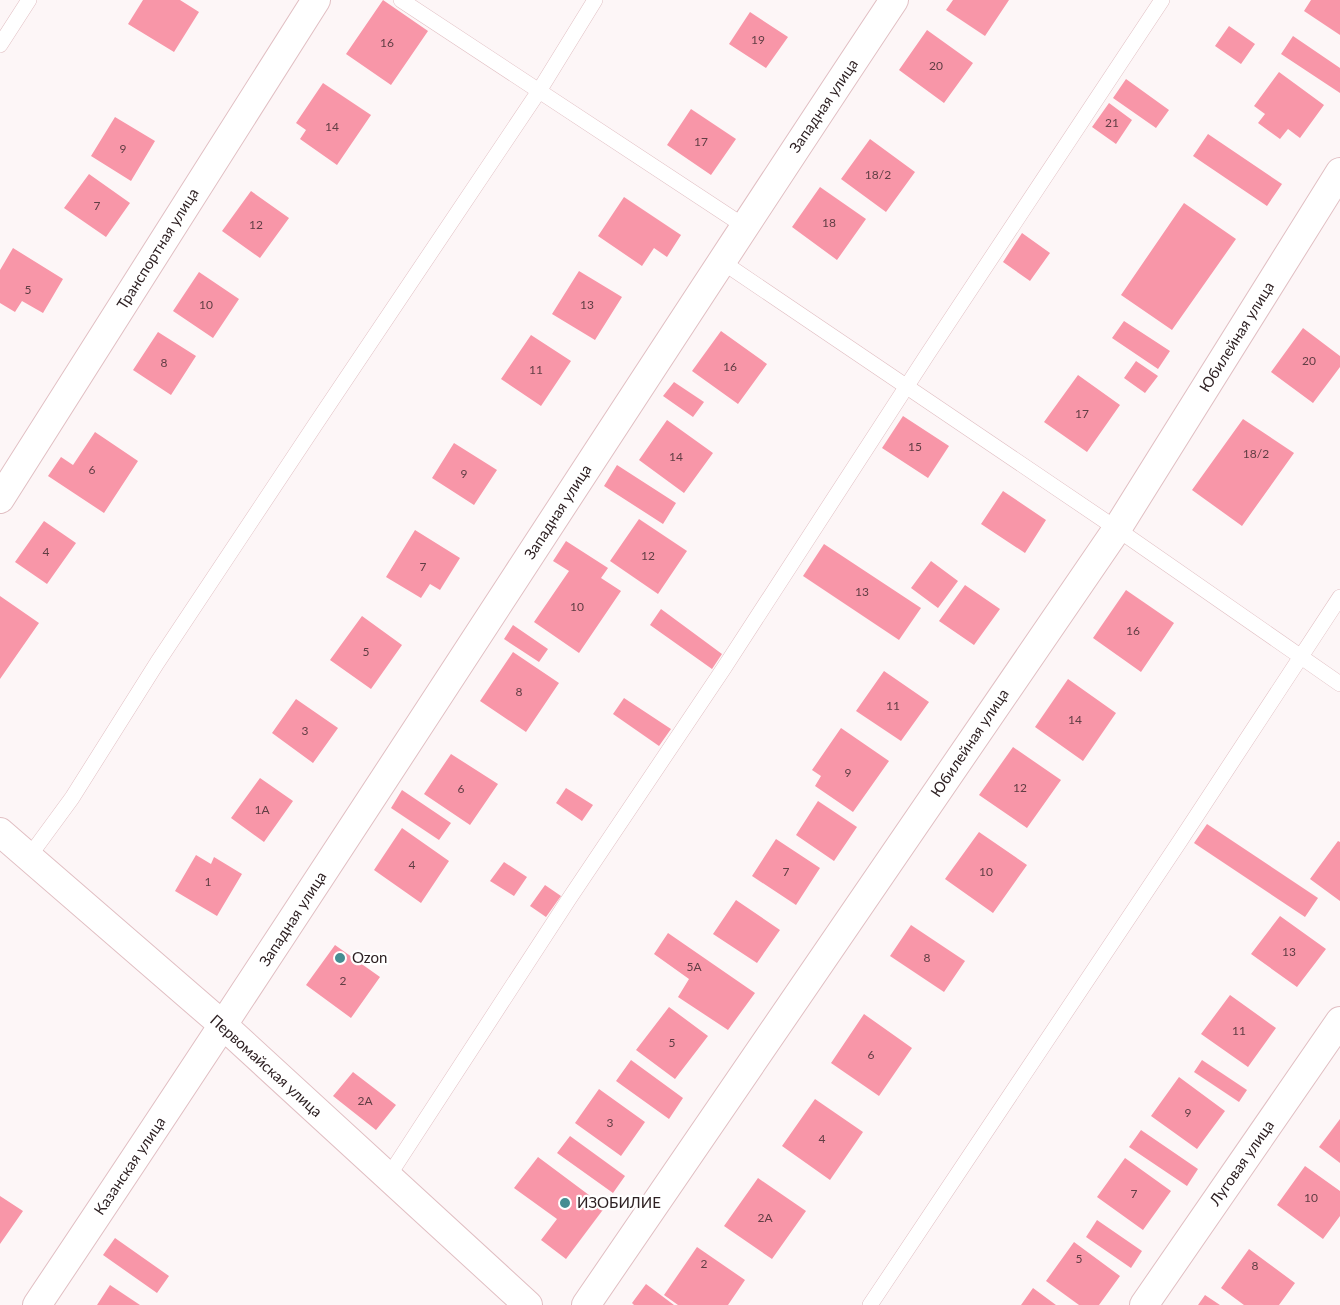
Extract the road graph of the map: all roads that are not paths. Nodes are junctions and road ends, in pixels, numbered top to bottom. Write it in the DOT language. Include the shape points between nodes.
graph roads {
  1 [pos="29,0"];
  2 [pos="316,0"];
  3 [pos="401,0"];
  4 [pos="595,0"];
  5 [pos="894,0"];
  6 [pos="1162,0"];
  7 [pos="0,45"];
  8 [pos="539,91"];
  9 [pos="1340,172"];
  10 [pos="744,226"];
  11 [pos="721,261"];
  12 [pos="906,386"];
  13 [pos="0,499"];
  14 [pos="1117,529"];
  15 [pos="1340,597"];
  16 [pos="1300,656"];
  17 [pos="1340,684"];
  18 [pos="0,832"];
  19 [pos="28,858"];
  20 [pos="1340,1021"];
  21 [pos="224,1026"];
  22 [pos="388,1177"];
  23 [pos="37,1305"];
  24 [pos="528,1305"];
  25 [pos="586,1305"];
  26 [pos="870,1305"];
  27 [pos="1144,1305"];
  1 -- 7 [label="lane"];
  2 -- 13 [label="street, Транспортная улица"];
  3 -- 8 [label="lane"];
  4 -- 8 [label="lane"];
  5 -- 10 [label="street, Западная улица"];
  6 -- 12 [label="lane"];
  8 -- 10 [label="lane"];
  8 -- 19 [label="lane" via="157,663 72,798"];
  9 -- 14 [label="street, Юбилейная улица"];
  10 -- 11 [label="street, Западная улица"];
  11 -- 12 [label="lane"];
  11 -- 21 [label="street, Западная улица"];
  12 -- 14 [label="lane"];
  12 -- 22 [label="lane"];
  14 -- 16 [label="lane"];
  14 -- 25 [label="street, Юбилейная улица"];
  15 -- 16 [label="lane"];
  16 -- 17 [label="lane"];
  16 -- 26 [label="lane"];
  18 -- 19 [label="street, Первомайская улица"];
  19 -- 21 [label="street, Первомайская улица"];
  20 -- 27 [label="street, Луговая улица"];
  21 -- 22 [label="street, Первомайская улица"];
  21 -- 23 [label="street, Казанская улица"];
  22 -- 24 [label="street, Первомайская улица"];
}
